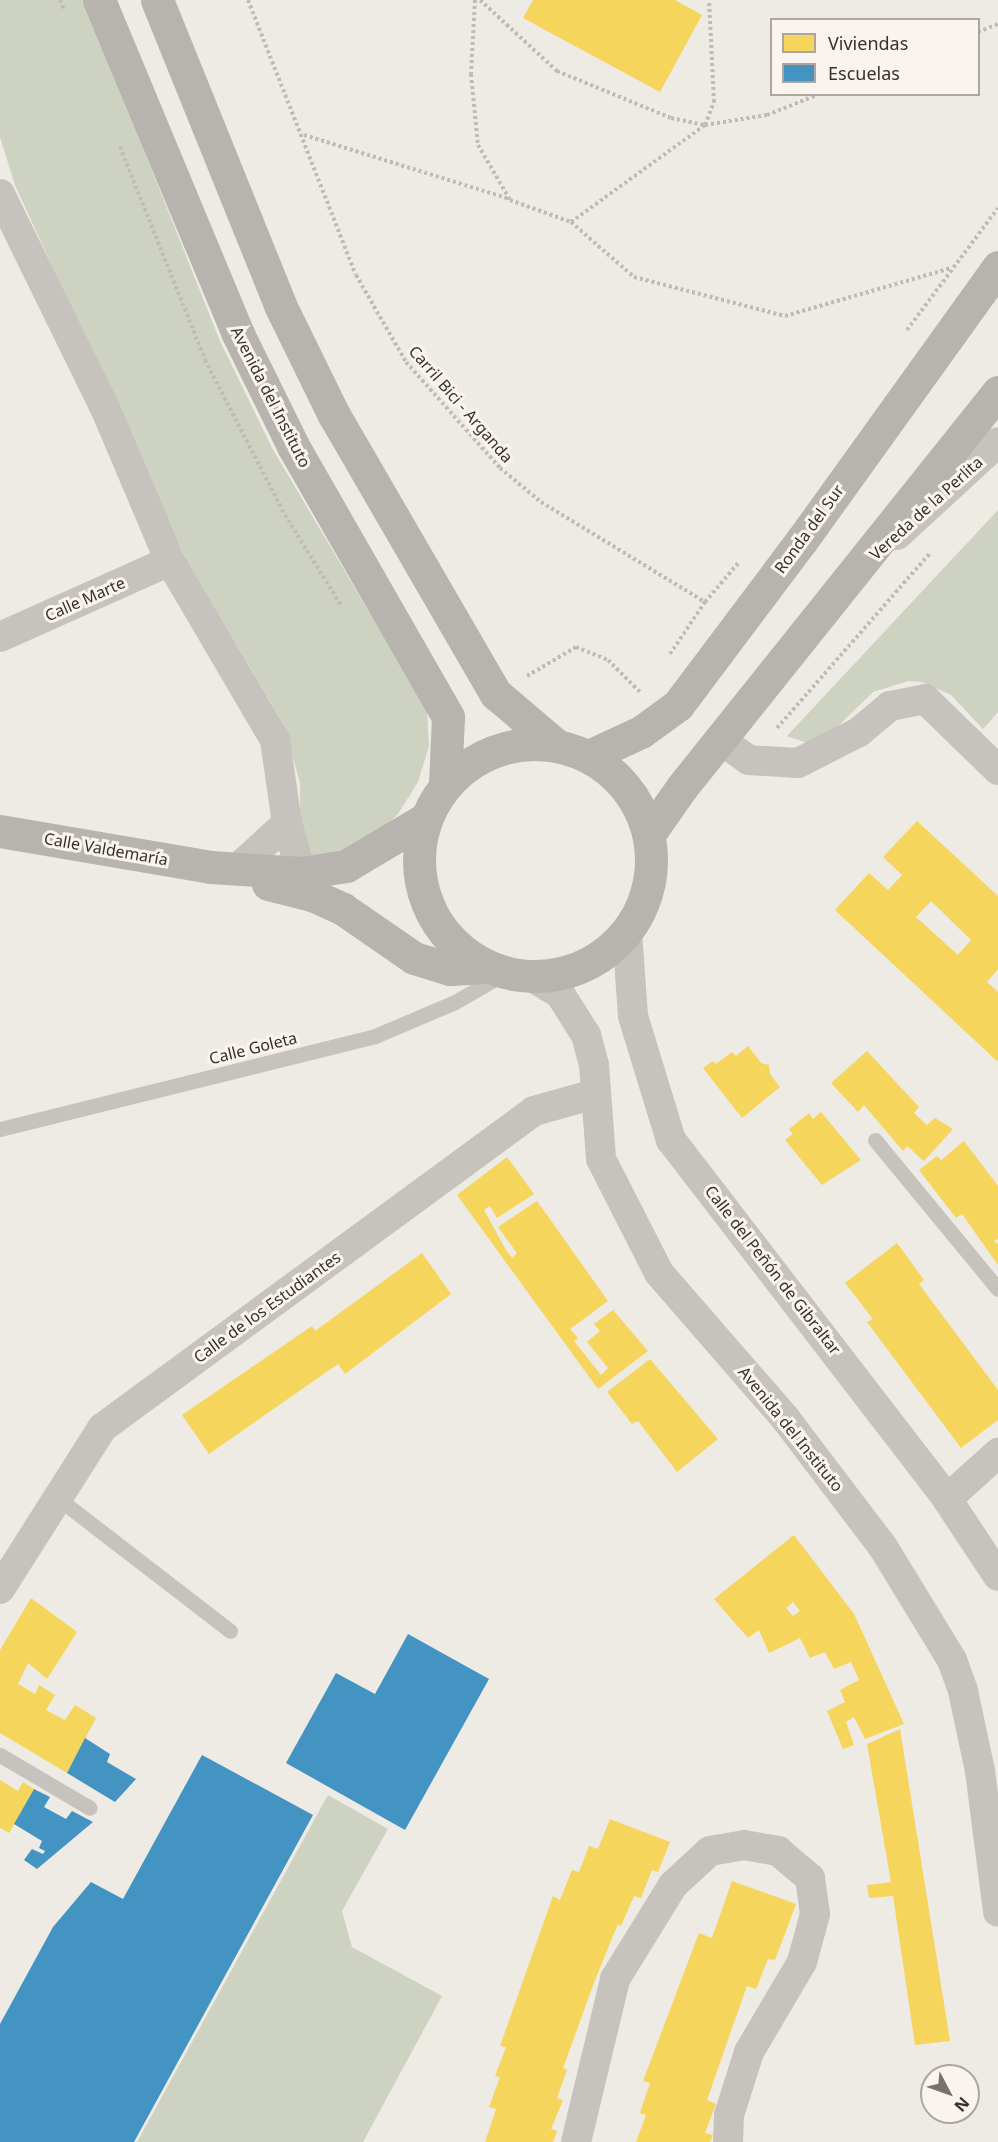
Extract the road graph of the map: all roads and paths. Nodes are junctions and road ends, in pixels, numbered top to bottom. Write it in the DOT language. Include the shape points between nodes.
graph roads {
  1 [pos="99,0"];
  2 [pos="157,0"];
  3 [pos="248,0"];
  4 [pos="478,0"];
  5 [pos="709,0"];
  6 [pos="998,24"];
  7 [pos="980,31"];
  8 [pos="814,96"];
  9 [pos="705,125"];
  10 [pos="303,135"];
  11 [pos="0,194"];
  12 [pos="510,200"];
  13 [pos="571,222"];
  14 [pos="998,267"];
  15 [pos="951,268"];
  16 [pos="998,392"];
  17 [pos="998,442"];
  18 [pos="933,549"];
  19 [pos="170,561"];
  20 [pos="854,573"];
  21 [pos="705,602"];
  22 [pos="0,637"];
  23 [pos="721,740"];
  24 [pos="555,744"];
  25 [pos="590,756"];
  26 [pos="749,760"];
  27 [pos="998,770"];
  28 [pos="446,784"];
  29 [pos="425,819"];
  30 [pos="287,823"];
  31 [pos="0,831"];
  32 [pos="649,834"];
  33 [pos="224,868"];
  34 [pos="307,884"];
  35 [pos="627,932"];
  36 [pos="508,972"];
  37 [pos="595,1094"];
  38 [pos="0,1129"];
  39 [pos="875,1140"];
  40 [pos="998,1289"];
  41 [pos="998,1453"];
  42 [pos="55,1496"];
  43 [pos="947,1499"];
  44 [pos="998,1576"];
  45 [pos="0,1589"];
  46 [pos="230,1631"];
  47 [pos="0,1755"];
  48 [pos="90,1808"];
  49 [pos="998,1912"];
  50 [pos="576,2142"];
  51 [pos="728,2142"];
  1 -- 28 [label="main road, Avenida del Instituto" via="238,334 293,446 448,717"];
  2 -- 24 [label="main road" via="280,305 334,416 496,694"];
  3 -- 10 [label="path, Carril Bici - Arganda"];
  4 -- 9 [label="path" via="557,71 671,118"];
  4 -- 12 [label="path" via="471,74 478,145"];
  5 -- 9 [label="path" via="714,102"];
  6 -- 7 [label="path"];
  8 -- 9 [label="path" via="767,115"];
  9 -- 13 [label="path"];
  10 -- 12 [label="path"];
  10 -- 21 [label="path, Carril Bici - Arganda" via="356,275 380,320 406,362 461,426 500,468 541,502"];
  11 -- 19 [label="street" via="105,408"];
  12 -- 13 [label="path"];
  13 -- 15 [label="path" via="634,277 785,316"];
  14 -- 25 [label="main road, Ronda del Sur" via="678,705 641,732"];
  16 -- 20 [label="main road"];
  17 -- 20 [label="street, Vereda de la Perlita"];
  18 -- 26 [label="path"];
  19 -- 22 [label="street, Calle Marte"];
  19 -- 30 [label="street" via="276,740"];
  20 -- 23 [label="main road"];
  23 -- 26 [label="street"];
  23 -- 32 [label="main road"];
  24 -- 25 [label="main road"];
  24 -- 28 [label="main road" via="516,744 476,758"];
  25 -- 32 [label="main road" via="614,773 636,800"];
  26 -- 27 [label="street" via="798,763 859,732 890,706 925,699"];
  28 -- 29 [label="main road"];
  29 -- 34 [label="main road, Calle Valdemaría" via="346,866"];
  29 -- 36 [label="main road" via="418,867 428,909 451,942"];
  30 -- 33 [label="street"];
  30 -- 34 [label="street"];
  31 -- 33 [label="main road, Calle Valdemaría"];
  32 -- 35 [label="main road" via="651,866 644,899"];
  33 -- 34 [label="main road, Calle Valdemaría"];
  34 -- 36 [label="main road, Calle Valdemaría" via="414,958 450,969"];
  35 -- 36 [label="main road, Calle Valdemaría" via="599,957 569,971"];
  35 -- 43 [label="street, Calle del Peñón de Gibraltar" via="633,1016 671,1140"];
  36 -- 37 [label="street, Avenida del Instituto" via="560,994 586,1035 594,1065"];
  36 -- 38 [label="lane, Calle Goleta" via="455,1002 375,1036"];
  37 -- 42 [label="street, Calle de los Estudiantes" via="534,1111 102,1428"];
  37 -- 49 [label="street, Avenida del Instituto" via="601,1159 659,1273 785,1418 883,1547 952,1660 963,1691 980,1771"];
  39 -- 40 [label="lane"];
  41 -- 43 [label="street"];
  42 -- 45 [label="street, Calle de los Estudiantes"];
  42 -- 46 [label="lane"];
  43 -- 44 [label="street, Calle del Peñón de Gibraltar"];
  47 -- 48 [label="lane"];
  50 -- 51 [label="street" via="615,1979 673,1885 710,1851 744,1845 778,1851 810,1878 815,1914 802,1962 749,2052 729,2115"];
}
